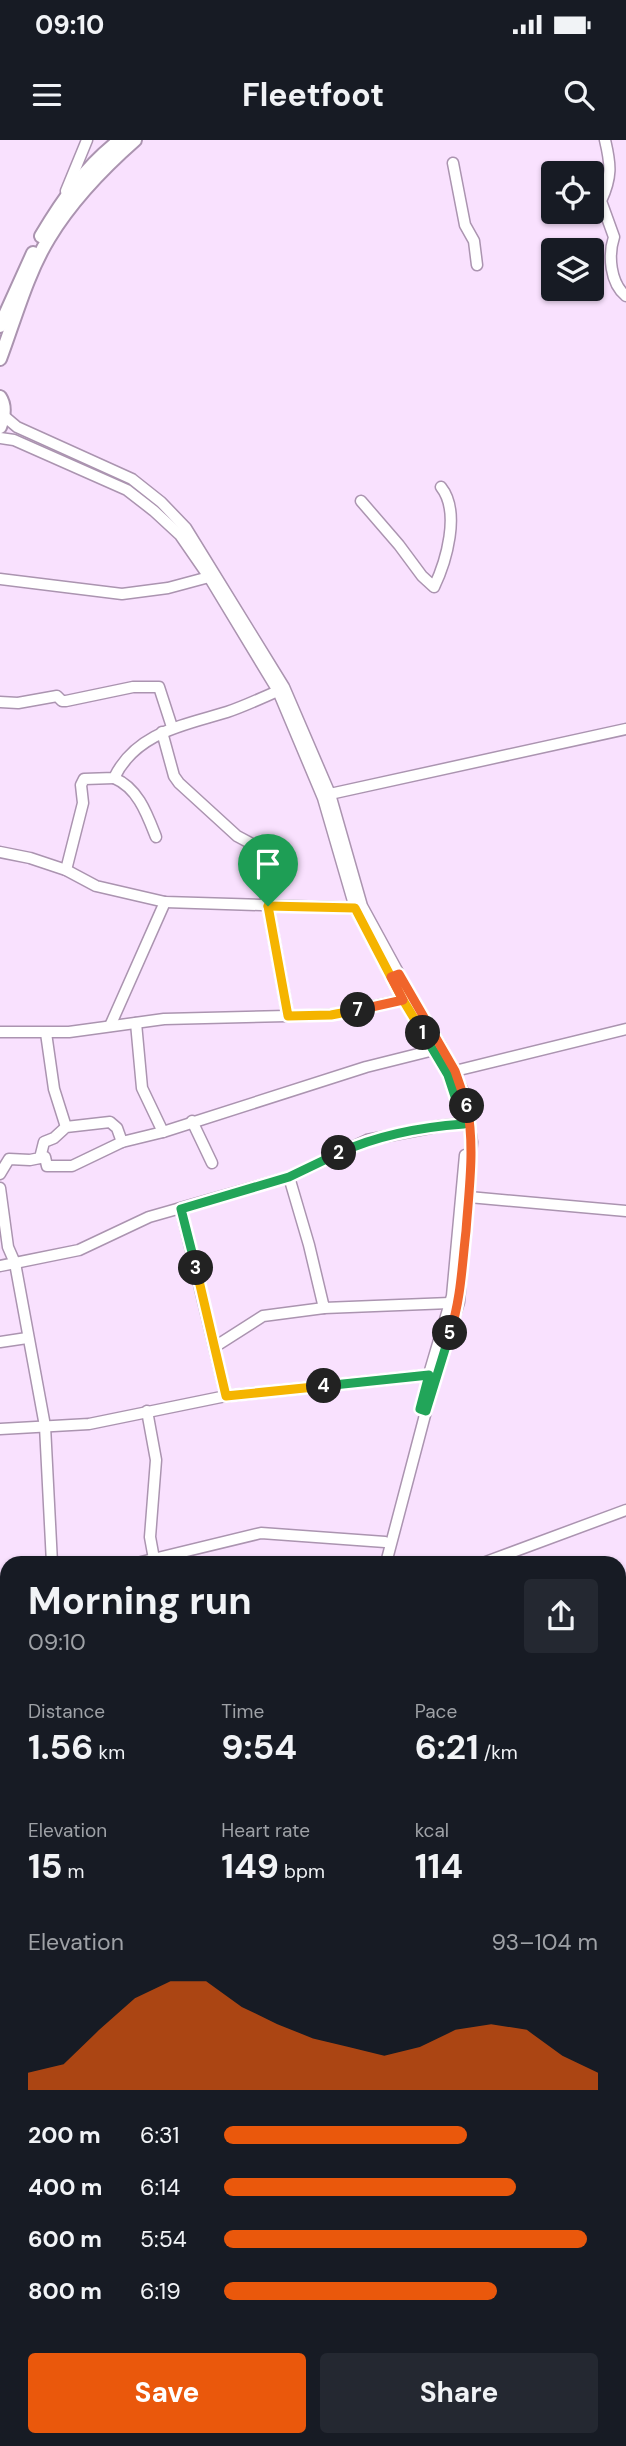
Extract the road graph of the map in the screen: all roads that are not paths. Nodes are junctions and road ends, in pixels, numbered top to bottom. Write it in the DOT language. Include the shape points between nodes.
graph roads {
  1 [pos="87,140"];
  2 [pos="120,140"];
  3 [pos="135,140"];
  4 [pos="605,140"];
  5 [pos="453,163"];
  6 [pos="64,198"];
  7 [pos="477,265"];
  8 [pos="626,296"];
  9 [pos="0,326"];
  10 [pos="0,359"];
  11 [pos="0,397"];
  12 [pos="2,422"];
  13 [pos="0,438"];
  14 [pos="442,487"];
  15 [pos="361,501"];
  16 [pos="202,559"];
  17 [pos="209,577"];
  18 [pos="0,579"];
  19 [pos="278,691"];
  20 [pos="0,702"];
  21 [pos="172,727"];
  22 [pos="626,729"];
  23 [pos="162,732"];
  24 [pos="114,778"];
  25 [pos="330,794"];
  26 [pos="156,837"];
  27 [pos="0,852"];
  28 [pos="66,870"];
  29 [pos="164,902"];
  30 [pos="268,906"];
  31 [pos="355,908"];
  32 [pos="395,976"];
  33 [pos="403,1000"];
  34 [pos="288,1016"];
  35 [pos="136,1023"];
  36 [pos="110,1026"];
  37 [pos="626,1029"];
  38 [pos="0,1032"];
  39 [pos="46,1033"];
  40 [pos="434,1050"];
  41 [pos="455,1071"];
  42 [pos="192,1121"];
  43 [pos="464,1124"];
  44 [pos="66,1127"];
  45 [pos="163,1132"];
  46 [pos="122,1142"];
  47 [pos="40,1158"];
  48 [pos="212,1163"];
  49 [pos="0,1174"];
  50 [pos="289,1177"];
  51 [pos="0,1188"];
  52 [pos="469,1197"];
  53 [pos="181,1209"];
  54 [pos="626,1211"];
  55 [pos="463,1218"];
  56 [pos="15,1263"];
  57 [pos="0,1266"];
  58 [pos="450,1303"];
  59 [pos="324,1308"];
  60 [pos="27,1338"];
  61 [pos="0,1342"];
  62 [pos="216,1346"];
  63 [pos="429,1375"];
  64 [pos="226,1396"];
  65 [pos="423,1410"];
  66 [pos="147,1411"];
  67 [pos="45,1426"];
  68 [pos="0,1429"];
  69 [pos="626,1510"];
  70 [pos="384,1542"];
  71 [pos="52,1556"];
  72 [pos="153,1556"];
  73 [pos="166,1556"];
  74 [pos="381,1556"];
  75 [pos="388,1556"];
  76 [pos="502,1556"];
  1 -- 6 [label="street"];
  2 -- 6 [label="main road"];
  3 -- 10 [label="main road" via="99,172 48,240"];
  4 -- 8 [label="street" via="611,164 609,185 601,201 614,237 610,247 613,273"];
  5 -- 7 [label="street"];
  6 -- 9 [label="main road" via="41,236"];
  11 -- 12 [label="main road"];
  12 -- 16 [label="street" via="132,479 186,528"];
  13 -- 16 [label="street" via="127,490 155,511"];
  14 -- 15 [label="street" via="450,524 434,587"];
  16 -- 17 [label="street"];
  16 -- 25 [label="street" via="284,687"];
  17 -- 18 [label="street" via="122,594"];
  17 -- 19 [label="street"];
  19 -- 21 [label="street"];
  19 -- 31 [label="street" via="323,798"];
  20 -- 21 [label="street" via="57,696 66,701 133,687 159,687"];
  21 -- 23 [label="street"];
  22 -- 25 [label="street"];
  23 -- 24 [label="street" via="128,759"];
  23 -- 30 [label="street" via="179,783 252,844"];
  24 -- 26 [label="street" via="138,798"];
  24 -- 28 [label="street" via="85,779 81,785 83,803"];
  25 -- 32 [label="street" via="362,906"];
  27 -- 28 [label="street"];
  28 -- 29 [label="street" via="96,886"];
  29 -- 30 [label="street"];
  29 -- 36 [label="street"];
  30 -- 31 [label="street"];
  30 -- 34 [label="street"];
  31 -- 32 [label="street"];
  32 -- 33 [label="street"];
  32 -- 41 [label="street"];
  33 -- 34 [label="street" via="331,1015"];
  33 -- 40 [label="street"];
  34 -- 35 [label="street"];
  35 -- 36 [label="street"];
  35 -- 45 [label="street" via="142,1088"];
  36 -- 39 [label="street"];
  37 -- 41 [label="street"];
  38 -- 39 [label="street"];
  39 -- 44 [label="street" via="54,1089"];
  40 -- 42 [label="street"];
  40 -- 43 [label="street" via="448,1075"];
  41 -- 52 [label="street" via="470,1123"];
  42 -- 45 [label="street"];
  42 -- 48 [label="street"];
  43 -- 50 [label="street" via="367,1140"];
  43 -- 55 [label="street"];
  44 -- 46 [label="street" via="110,1122"];
  44 -- 47 [label="street" via="44,1142"];
  45 -- 46 [label="street"];
  46 -- 47 [label="street" via="72,1166 47,1166 45,1157"];
  47 -- 49 [label="street" via="9,1159"];
  50 -- 53 [label="street"];
  50 -- 59 [label="street"];
  51 -- 56 [label="street" via="8,1247"];
  52 -- 54 [label="street"];
  52 -- 55 [label="street"];
  53 -- 56 [label="street" via="149,1217 79,1250"];
  53 -- 62 [label="street"];
  55 -- 58 [label="street"];
  55 -- 65 [label="street" via="459,1302"];
  56 -- 57 [label="street"];
  56 -- 60 [label="street"];
  58 -- 59 [label="street"];
  58 -- 63 [label="street"];
  59 -- 62 [label="street" via="263,1316"];
  60 -- 61 [label="street"];
  60 -- 67 [label="street"];
  62 -- 64 [label="street"];
  63 -- 64 [label="street"];
  63 -- 65 [label="street"];
  64 -- 66 [label="street"];
  65 -- 70 [label="street"];
  65 -- 75 [label="street"];
  66 -- 67 [label="street" via="89,1424"];
  66 -- 72 [label="street" via="156,1460 150,1536"];
  67 -- 68 [label="street"];
  67 -- 71 [label="street"];
  69 -- 76 [label="street"];
  70 -- 73 [label="street" via="261,1533"];
  70 -- 74 [label="street"];
}
